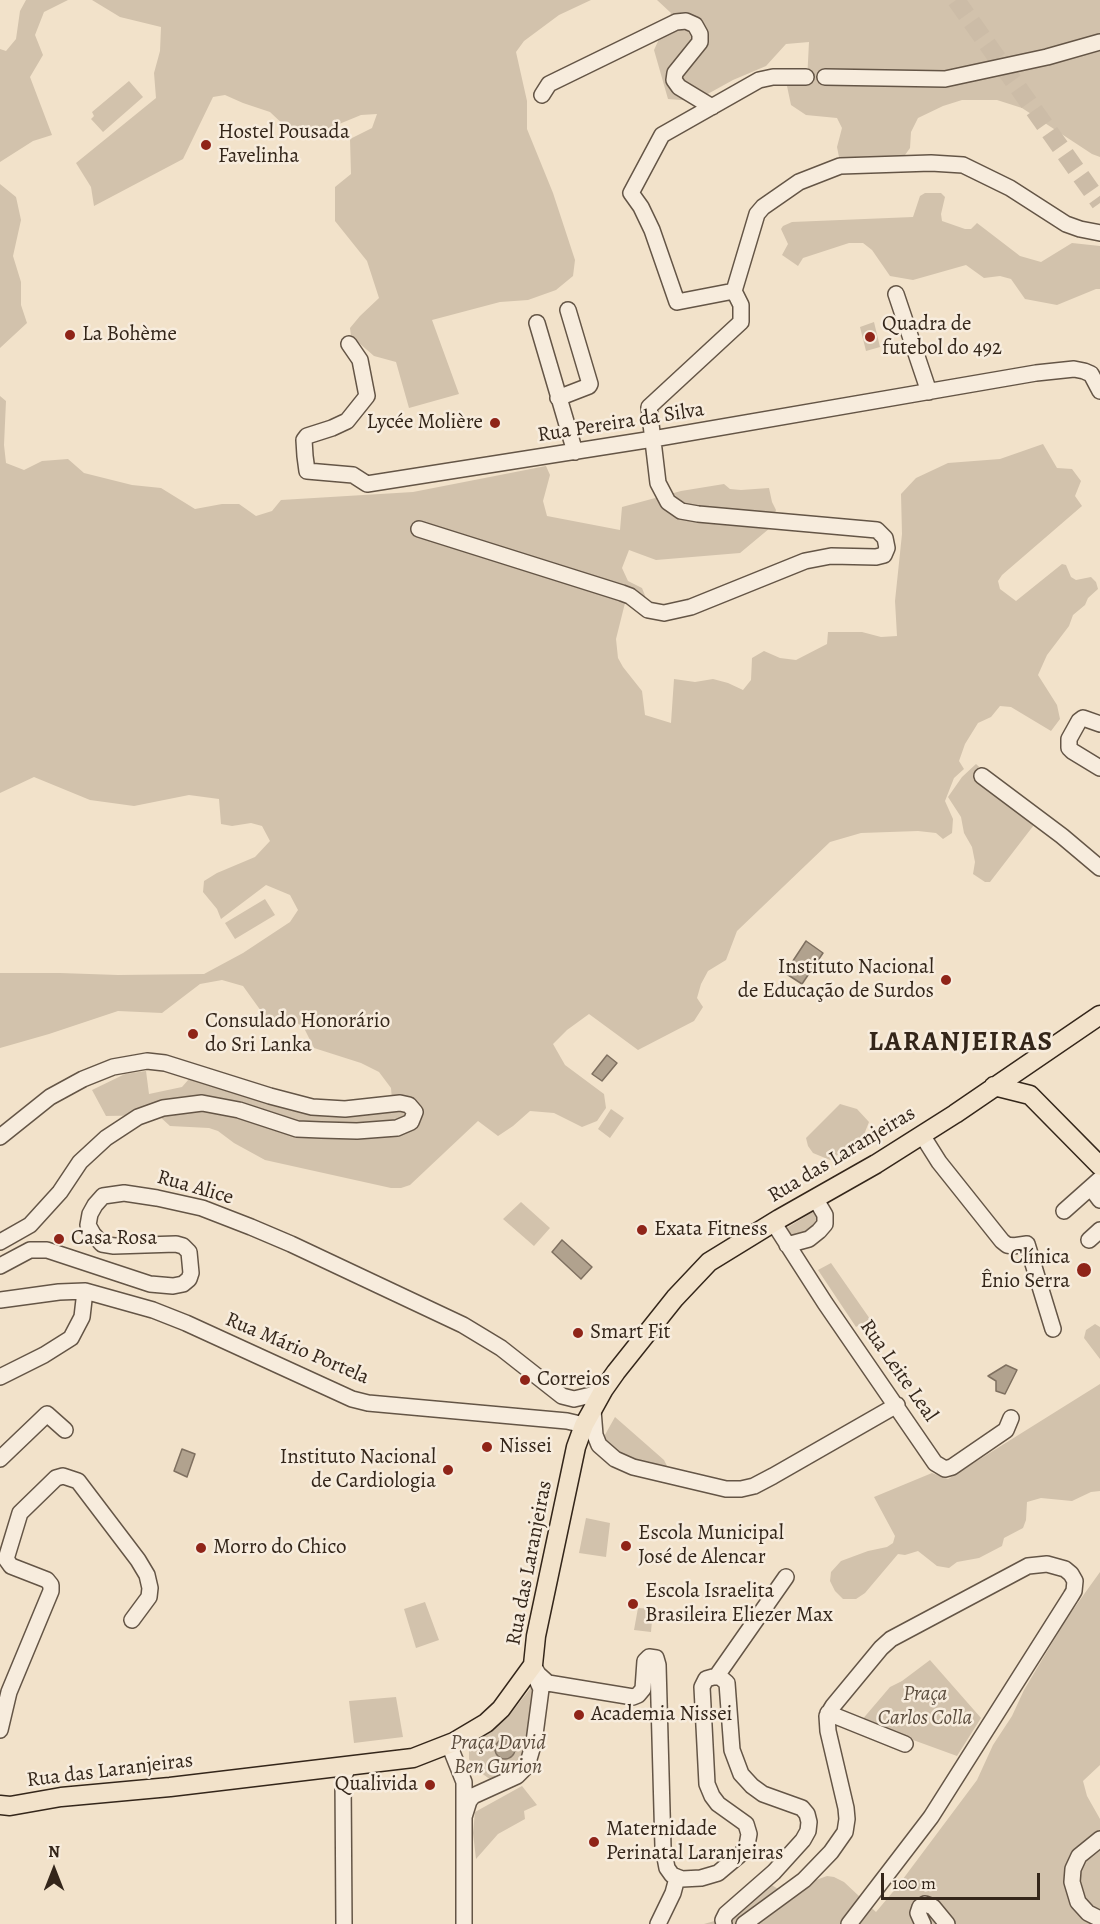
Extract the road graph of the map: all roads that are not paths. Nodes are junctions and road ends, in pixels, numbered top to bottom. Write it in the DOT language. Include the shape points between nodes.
graph roads {
  1 [pos="1100,42"];
  2 [pos="806,77"];
  3 [pos="825,77"];
  4 [pos="542,95"];
  5 [pos="712,107"];
  6 [pos="1100,233"];
  7 [pos="734,291"];
  8 [pos="896,294"];
  9 [pos="568,310"];
  10 [pos="537,323"];
  11 [pos="349,344"];
  12 [pos="1100,391"];
  13 [pos="929,392"];
  14 [pos="558,398"];
  15 [pos="653,440"];
  16 [pos="575,452"];
  17 [pos="419,529"];
  18 [pos="1100,724"];
  19 [pos="1100,768"];
  20 [pos="982,776"];
  21 [pos="1100,868"];
  22 [pos="1100,1015"];
  23 [pos="1023,1066"];
  24 [pos="994,1086"];
  25 [pos="1030,1095"];
  26 [pos="922,1135"];
  27 [pos="0,1137"];
  28 [pos="1100,1166"];
  29 [pos="1096,1182"];
  30 [pos="815,1198"];
  31 [pos="1100,1200"];
  32 [pos="1064,1210"];
  33 [pos="773,1222"];
  34 [pos="0,1242"];
  35 [pos="787,1245"];
  36 [pos="0,1266"];
  37 [pos="85,1291"];
  38 [pos="0,1300"];
  39 [pos="1053,1329"];
  40 [pos="0,1377"];
  41 [pos="604,1389"];
  42 [pos="562,1396"];
  43 [pos="897,1405"];
  44 [pos="588,1418"];
  45 [pos="1011,1418"];
  46 [pos="551,1420"];
  47 [pos="65,1430"];
  48 [pos="0,1459"];
  49 [pos="786,1577"];
  50 [pos="132,1620"];
  51 [pos="529,1671"];
  52 [pos="716,1677"];
  53 [pos="545,1686"];
  54 [pos="828,1713"];
  55 [pos="0,1730"];
  56 [pos="454,1742"];
  57 [pos="905,1743"];
  58 [pos="435,1751"];
  59 [pos="455,1762"];
  60 [pos="349,1765"];
  61 [pos="0,1805"];
  62 [pos="464,1817"];
  63 [pos="1100,1839"];
  64 [pos="677,1878"];
  65 [pos="1100,1919"];
  66 [pos="344,1924"];
  67 [pos="464,1924"];
  68 [pos="658,1924"];
  69 [pos="724,1924"];
  70 [pos="744,1924"];
  71 [pos="849,1924"];
  72 [pos="923,1924"];
  73 [pos="947,1924"];
  1 -- 3 [label="street" via="945,79"];
  2 -- 5 [label="street" via="759,80"];
  4 -- 5 [label="street" via="549,84 676,22 686,21 695,25 700,42 675,73 674,80 678,87"];
  5 -- 7 [label="street" via="662,135 631,193 652,230 677,302"];
  6 -- 7 [label="street" via="1066,224 1010,188 963,165 840,166 799,182 763,207"];
  7 -- 15 [label="street" via="741,305 741,322 649,407"];
  8 -- 13 [label="street"];
  9 -- 14 [label="street" via="590,384"];
  10 -- 14 [label="street"];
  11 -- 16 [label="street, Rua Pereira da Silva" via="360,360 367,396 346,421 307,436 307,471 353,475 367,484"];
  12 -- 13 [label="street, Rua Pereira da Silva" via="1091,374 1074,369"];
  13 -- 15 [label="street, Rua Pereira da Silva"];
  14 -- 16 [label="street"];
  15 -- 16 [label="street, Rua Pereira da Silva"];
  15 -- 17 [label="street" via="658,483 668,502 681,511 877,530 885,538 884,555 831,556 805,561 700,604 663,613 648,610 630,596"];
  18 -- 19 [label="street" via="1083,718 1069,744 1072,751"];
  20 -- 21 [label="street"];
  22 -- 23 [label="main road, Rua das Laranjeiras"];
  23 -- 24 [label="main road, Rua das Laranjeiras"];
  23 -- 25 [label="main road" via="1023,1080"];
  24 -- 25 [label="main road"];
  24 -- 26 [label="main road, Rua das Laranjeiras"];
  25 -- 28 [label="main road"];
  26 -- 30 [label="main road, Rua das Laranjeiras"];
  26 -- 39 [label="street" via="1002,1241 1013,1246 1028,1244"];
  27 -- 34 [label="street" via="50,1097 83,1079 113,1067 147,1061 312,1107 345,1109 400,1103 415,1112 411,1122 397,1128 357,1131 297,1129 239,1110 202,1103 163,1108 138,1117 106,1138 80,1162 30,1225"];
  29 -- 31 [label="street" via="1094,1191"];
  29 -- 32 [label="street"];
  30 -- 33 [label="main road, Rua das Laranjeiras"];
  30 -- 35 [label="street" via="825,1215 825,1224 809,1239"];
  33 -- 35 [label="street, Rua Leite Leal"];
  33 -- 41 [label="main road, Rua das Laranjeiras" via="702,1269"];
  35 -- 43 [label="street, Rua Leite Leal"];
  36 -- 42 [label="street, Rua Alice" via="30,1250 47,1250 150,1284 183,1284 191,1273 191,1259 183,1246 102,1244 88,1225 90,1214 103,1196 124,1193 157,1197 202,1208 251,1227 463,1325 501,1348"];
  37 -- 38 [label="street, Rua Mário Portela"];
  37 -- 40 [label="street" via="82,1317 71,1338"];
  37 -- 46 [label="street, Rua Mário Portela" via="186,1323 352,1399"];
  41 -- 42 [label="street" via="574,1399"];
  41 -- 44 [label="main road, Rua das Laranjeiras"];
  42 -- 46 [label="street" via="562,1414"];
  43 -- 44 [label="street" via="764,1481 741,1489 633,1467 615,1459 599,1445"];
  43 -- 45 [label="street, Rua Leite Leal" via="935,1463 945,1468 1006,1430"];
  44 -- 46 [label="street, Rua Mário Portela"];
  44 -- 51 [label="main road, Rua das Laranjeiras" via="576,1447"];
  47 -- 48 [label="street" via="47,1414"];
  49 -- 52 [label="street"];
  50 -- 55 [label="street" via="149,1597 147,1575 78,1480 56,1478 20,1513 6,1559 11,1566 47,1580 51,1591 9,1692"];
  51 -- 53 [label="street" via="538,1674"];
  51 -- 56 [label="main road, Rua das Laranjeiras" via="501,1709"];
  52 -- 64 [label="street" via="706,1679 702,1687 707,1784 718,1804 746,1824 749,1839 743,1852 718,1873 695,1879"];
  52 -- 69 [label="street" via="728,1685 730,1740 741,1774 763,1794 802,1808 809,1822 803,1840 726,1914"];
  53 -- 62 [label="street" via="527,1766 517,1776 473,1796"];
  53 -- 64 [label="street" via="636,1696 644,1688 645,1661 656,1658 663,1846 667,1868"];
  54 -- 57 [label="street"];
  54 -- 70 [label="street" via="827,1726 846,1808 845,1832 804,1880"];
  54 -- 71 [label="street" via="891,1639 1028,1566 1052,1564 1074,1578 1071,1596 931,1817"];
  56 -- 58 [label="main road, Rua das Laranjeiras"];
  56 -- 59 [label="street"];
  58 -- 59 [label="street"];
  58 -- 60 [label="main road, Rua das Laranjeiras" via="413,1758"];
  59 -- 62 [label="street" via="464,1782"];
  60 -- 61 [label="main road, Rua das Laranjeiras"];
  60 -- 66 [label="street" via="343,1778"];
  62 -- 67 [label="street"];
  63 -- 65 [label="street" via="1079,1856 1071,1882 1078,1902"];
  64 -- 68 [label="street"];
  72 -- 73 [label="street" via="918,1916 922,1905 933,1908"];
}
